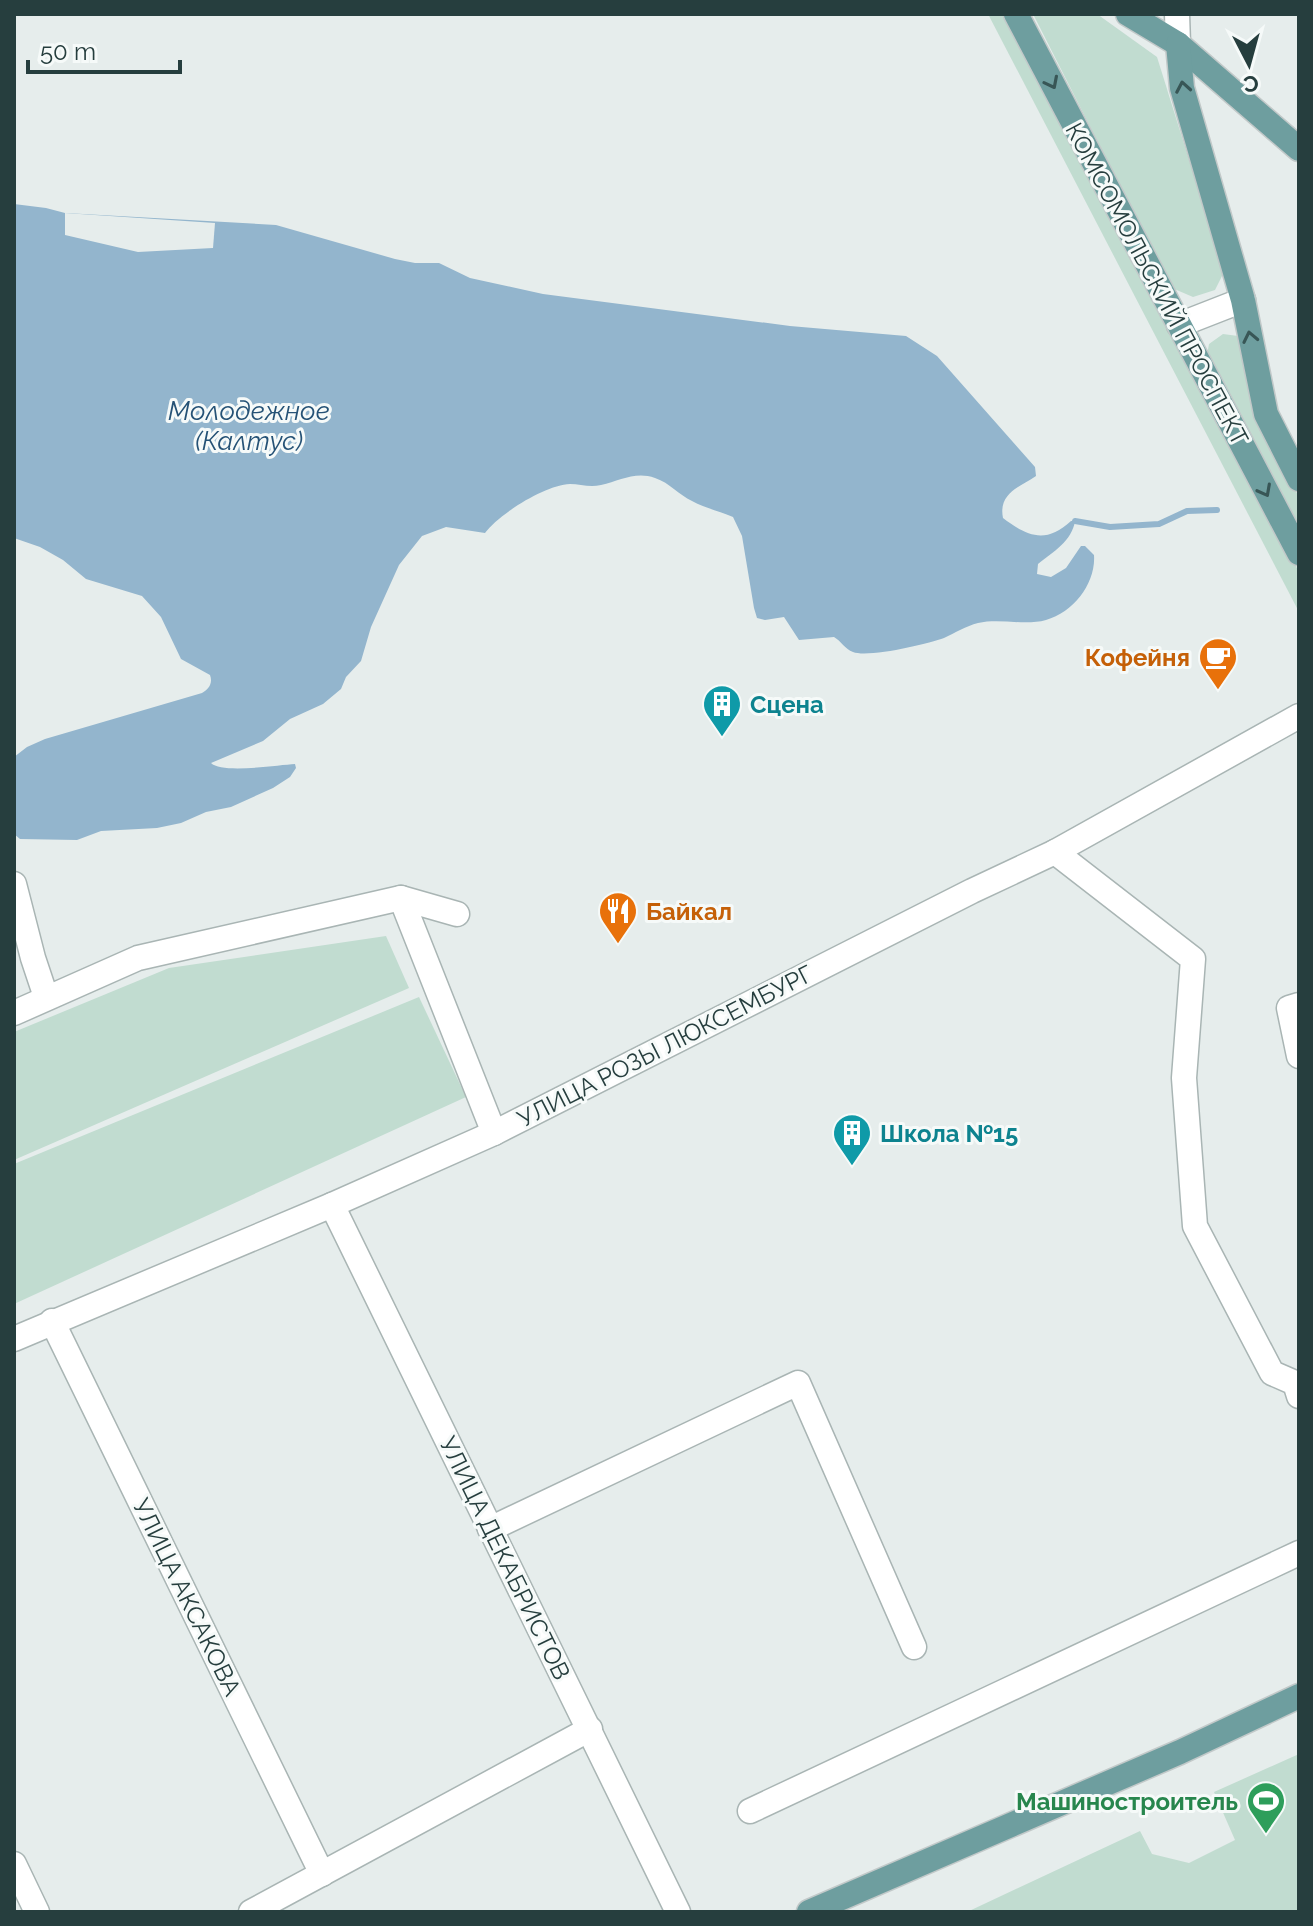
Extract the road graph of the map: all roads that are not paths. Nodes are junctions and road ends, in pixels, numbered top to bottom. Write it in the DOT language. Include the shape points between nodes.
graph roads {
  1 [pos="1016,14"];
  2 [pos="1128,14"];
  3 [pos="1154,14"];
  4 [pos="1177,14"];
  5 [pos="1178,44"];
  6 [pos="1299,149"];
  7 [pos="1243,300"];
  8 [pos="1179,325"];
  9 [pos="1299,479"];
  10 [pos="1299,553"];
  11 [pos="1299,716"];
  12 [pos="1055,852"];
  13 [pos="14,884"];
  14 [pos="401,898"];
  15 [pos="457,914"];
  16 [pos="46,997"];
  17 [pos="1299,1005"];
  18 [pos="14,1013"];
  19 [pos="1299,1056"];
  20 [pos="494,1133"];
  21 [pos="332,1205"];
  22 [pos="52,1321"];
  23 [pos="14,1339"];
  24 [pos="1298,1387"];
  25 [pos="490,1529"];
  26 [pos="1299,1553"];
  27 [pos="914,1647"];
  28 [pos="1299,1696"];
  29 [pos="590,1729"];
  30 [pos="750,1811"];
  31 [pos="14,1864"];
  32 [pos="322,1874"];
  33 [pos="37,1912"];
  34 [pos="251,1912"];
  35 [pos="678,1912"];
  36 [pos="809,1912"];
  1 -- 8 [label="main road, КОМСОМОЛЬСКИЙ ПРОСПЕКТ, one-way"];
  2 -- 5 [label="main road"];
  3 -- 5 [label="main road"];
  4 -- 5 [label="street"];
  5 -- 6 [label="main road"];
  7 -- 5 [label="main road, КОМСОМОЛЬСКИЙ ПРОСПЕКТ, one-way" via="1182,88"];
  7 -- 8 [label="street"];
  9 -- 7 [label="main road, КОМСОМОЛЬСКИЙ ПРОСПЕКТ, one-way" via="1266,414"];
  8 -- 10 [label="main road, КОМСОМОЛЬСКИЙ ПРОСПЕКТ, one-way"];
  11 -- 12 [label="street, УЛИЦА РОЗЫ ЛЮКСЕМБУРГ"];
  12 -- 20 [label="street, УЛИЦА РОЗЫ ЛЮКСЕМБУРГ"];
  12 -- 24 [label="street" via="1193,959 1184,1078 1195,1226 1272,1373"];
  13 -- 16 [label="street"];
  14 -- 15 [label="street"];
  14 -- 16 [label="street" via="138,958"];
  14 -- 20 [label="street"];
  16 -- 18 [label="street"];
  17 -- 19 [label="street" via="1289,1008"];
  20 -- 21 [label="street, УЛИЦА РОЗЫ ЛЮКСЕМБУРГ"];
  21 -- 22 [label="street, УЛИЦА РОЗЫ ЛЮКСЕМБУРГ"];
  21 -- 25 [label="street, УЛИЦА ДЕКАБРИСТОВ"];
  22 -- 23 [label="street, УЛИЦА РОЗЫ ЛЮКСЕМБУРГ"];
  22 -- 32 [label="street, УЛИЦА АКСАКОВА"];
  25 -- 27 [label="street" via="798,1383"];
  25 -- 29 [label="street, УЛИЦА ДЕКАБРИСТОВ"];
  26 -- 30 [label="street"];
  28 -- 36 [label="main road"];
  29 -- 32 [label="street"];
  29 -- 35 [label="street, УЛИЦА ДЕКАБРИСТОВ"];
  31 -- 33 [label="street"];
  32 -- 34 [label="street"];
}
